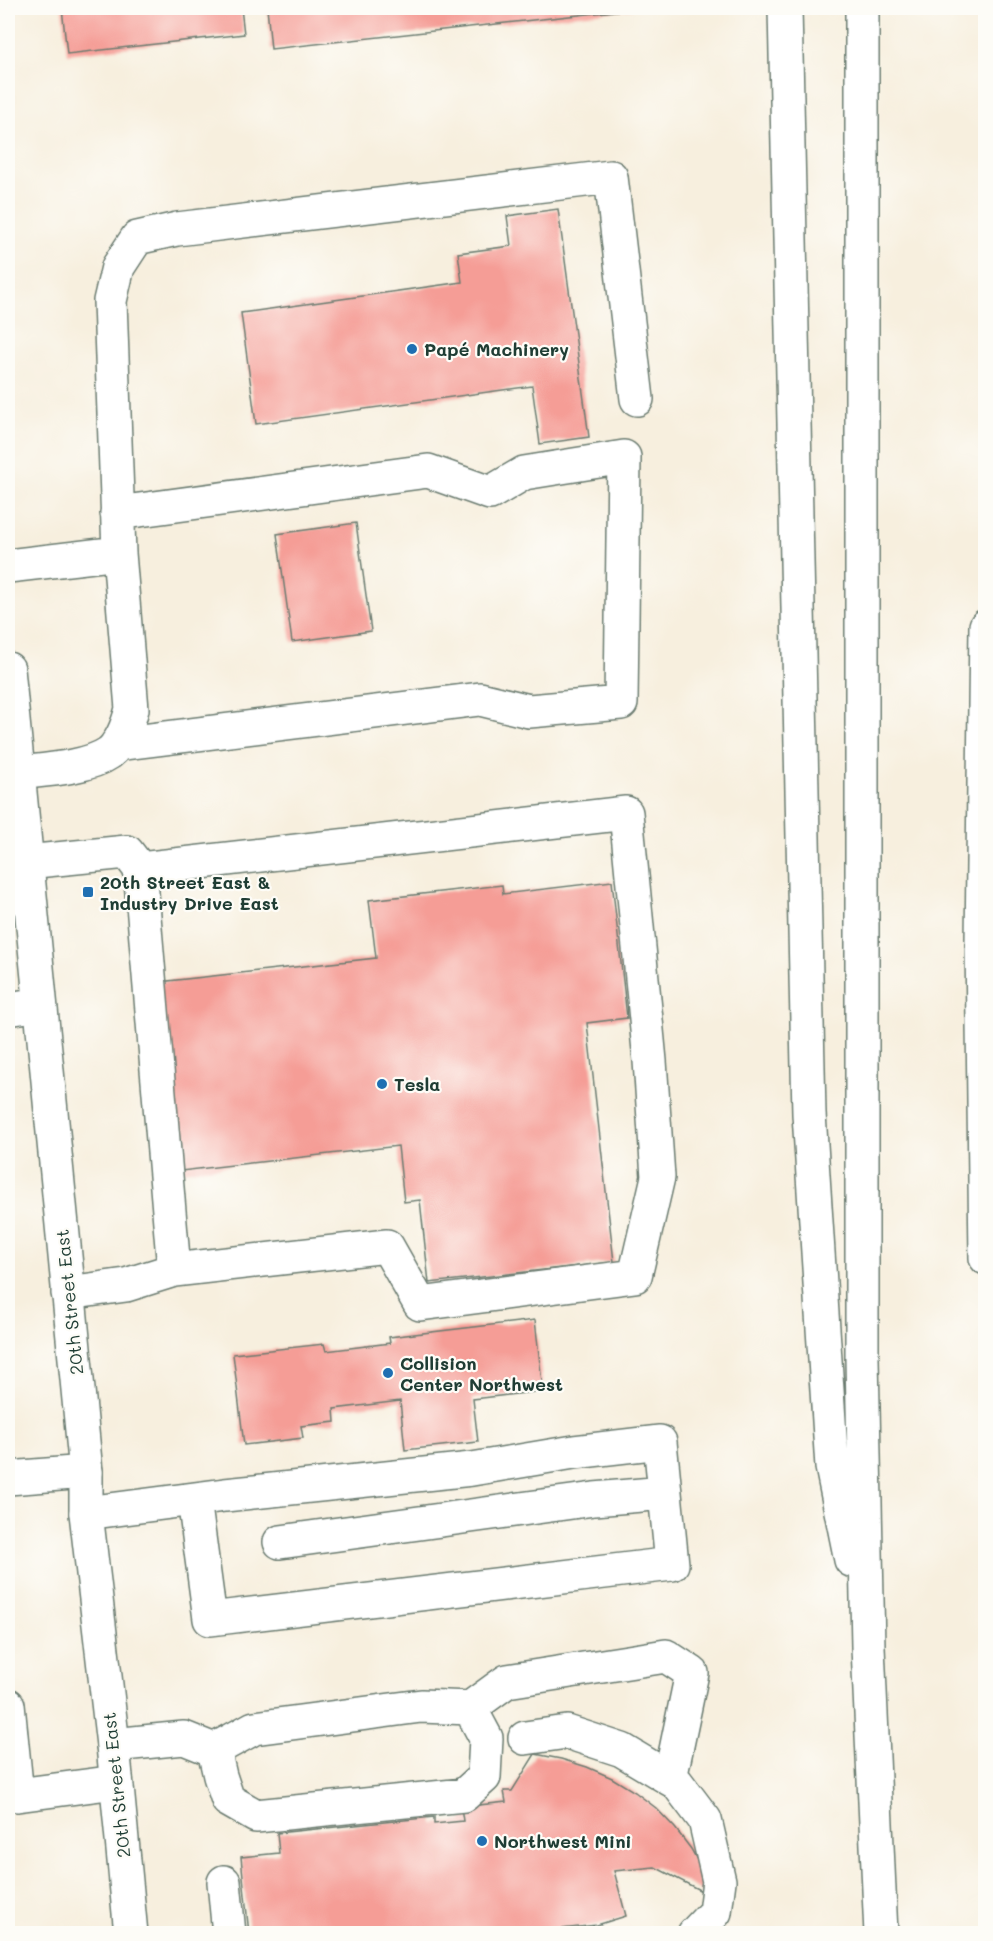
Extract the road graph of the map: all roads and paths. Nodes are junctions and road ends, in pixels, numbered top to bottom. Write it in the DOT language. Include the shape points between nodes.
graph roads {
  1 [pos="785,8"];
  2 [pos="862,8"];
  3 [pos="637,399"];
  4 [pos="117,513"];
  5 [pos="119,553"];
  6 [pos="8,566"];
  7 [pos="986,626"];
  8 [pos="8,669"];
  9 [pos="117,744"];
  10 [pos="18,773"];
  11 [pos="26,862"];
  12 [pos="140,869"];
  13 [pos="40,1004"];
  14 [pos="8,1008"];
  15 [pos="986,1258"];
  16 [pos="174,1270"];
  17 [pos="68,1293"];
  18 [pos="86,1472"];
  19 [pos="8,1478"];
  20 [pos="665,1493"];
  21 [pos="194,1499"];
  22 [pos="86,1513"];
  23 [pos="280,1542"];
  24 [pos="868,1647"];
  25 [pos="8,1705"];
  26 [pos="470,1708"];
  27 [pos="525,1738"];
  28 [pos="113,1745"];
  29 [pos="214,1750"];
  30 [pos="670,1779"];
  31 [pos="116,1782"];
  32 [pos="224,1882"];
  33 [pos="131,1934"];
  34 [pos="229,1934"];
  35 [pos="694,1934"];
  36 [pos="881,1934"];
  1 -- 24 [label="main road" via="809,1114 832,1467"];
  2 -- 24 [label="main road" via="862,1358"];
  3 -- 4 [label="main road" via="611,177 177,229 137,238 118,267 110,301"];
  4 -- 5 [label="main road"];
  4 -- 9 [label="main road" via="428,471 490,493 524,472 624,457 621,703 529,711 480,699"];
  5 -- 6 [label="main road"];
  5 -- 9 [label="main road" via="132,709 128,726"];
  7 -- 15 [label="main road" via="982,943"];
  8 -- 10 [label="main road, 20th Street East"];
  9 -- 10 [label="main road" via="94,760"];
  10 -- 11 [label="main road, 20th Street East"];
  11 -- 12 [label="main road" via="127,852"];
  11 -- 13 [label="main road, 20th Street East"];
  12 -- 16 [label="main road"];
  12 -- 16 [label="main road" via="626,813 650,1061 658,1177 635,1276 420,1305 387,1246"];
  13 -- 14 [label="main road"];
  13 -- 17 [label="main road, 20th Street East"];
  16 -- 17 [label="main road" via="126,1285"];
  17 -- 18 [label="main road, 20th Street East"];
  18 -- 19 [label="main road"];
  18 -- 22 [label="main road, 20th Street East"];
  20 -- 21 [label="main road" via="660,1442 472,1469"];
  20 -- 21 [label="main road" via="672,1564 210,1619"];
  20 -- 23 [label="main road" via="594,1499"];
  21 -- 22 [label="main road"];
  22 -- 28 [label="main road, 20th Street East"];
  24 -- 36 [label="main road"];
  25 -- 31 [label="main road" via="17,1795"];
  26 -- 29 [label="main road" via="422,1706 254,1728"];
  26 -- 29 [label="main road" via="486,1738 484,1778 464,1795 255,1816 228,1800"];
  26 -- 30 [label="main road" via="507,1681 666,1656 693,1673"];
  27 -- 30 [label="main road" via="567,1732 622,1750"];
  28 -- 29 [label="main road" via="184,1738"];
  28 -- 31 [label="main road, 20th Street East"];
  30 -- 35 [label="main road" via="705,1820 719,1881 715,1912"];
  31 -- 33 [label="main road, 20th Street East"];
  32 -- 34 [label="main road"];
}
